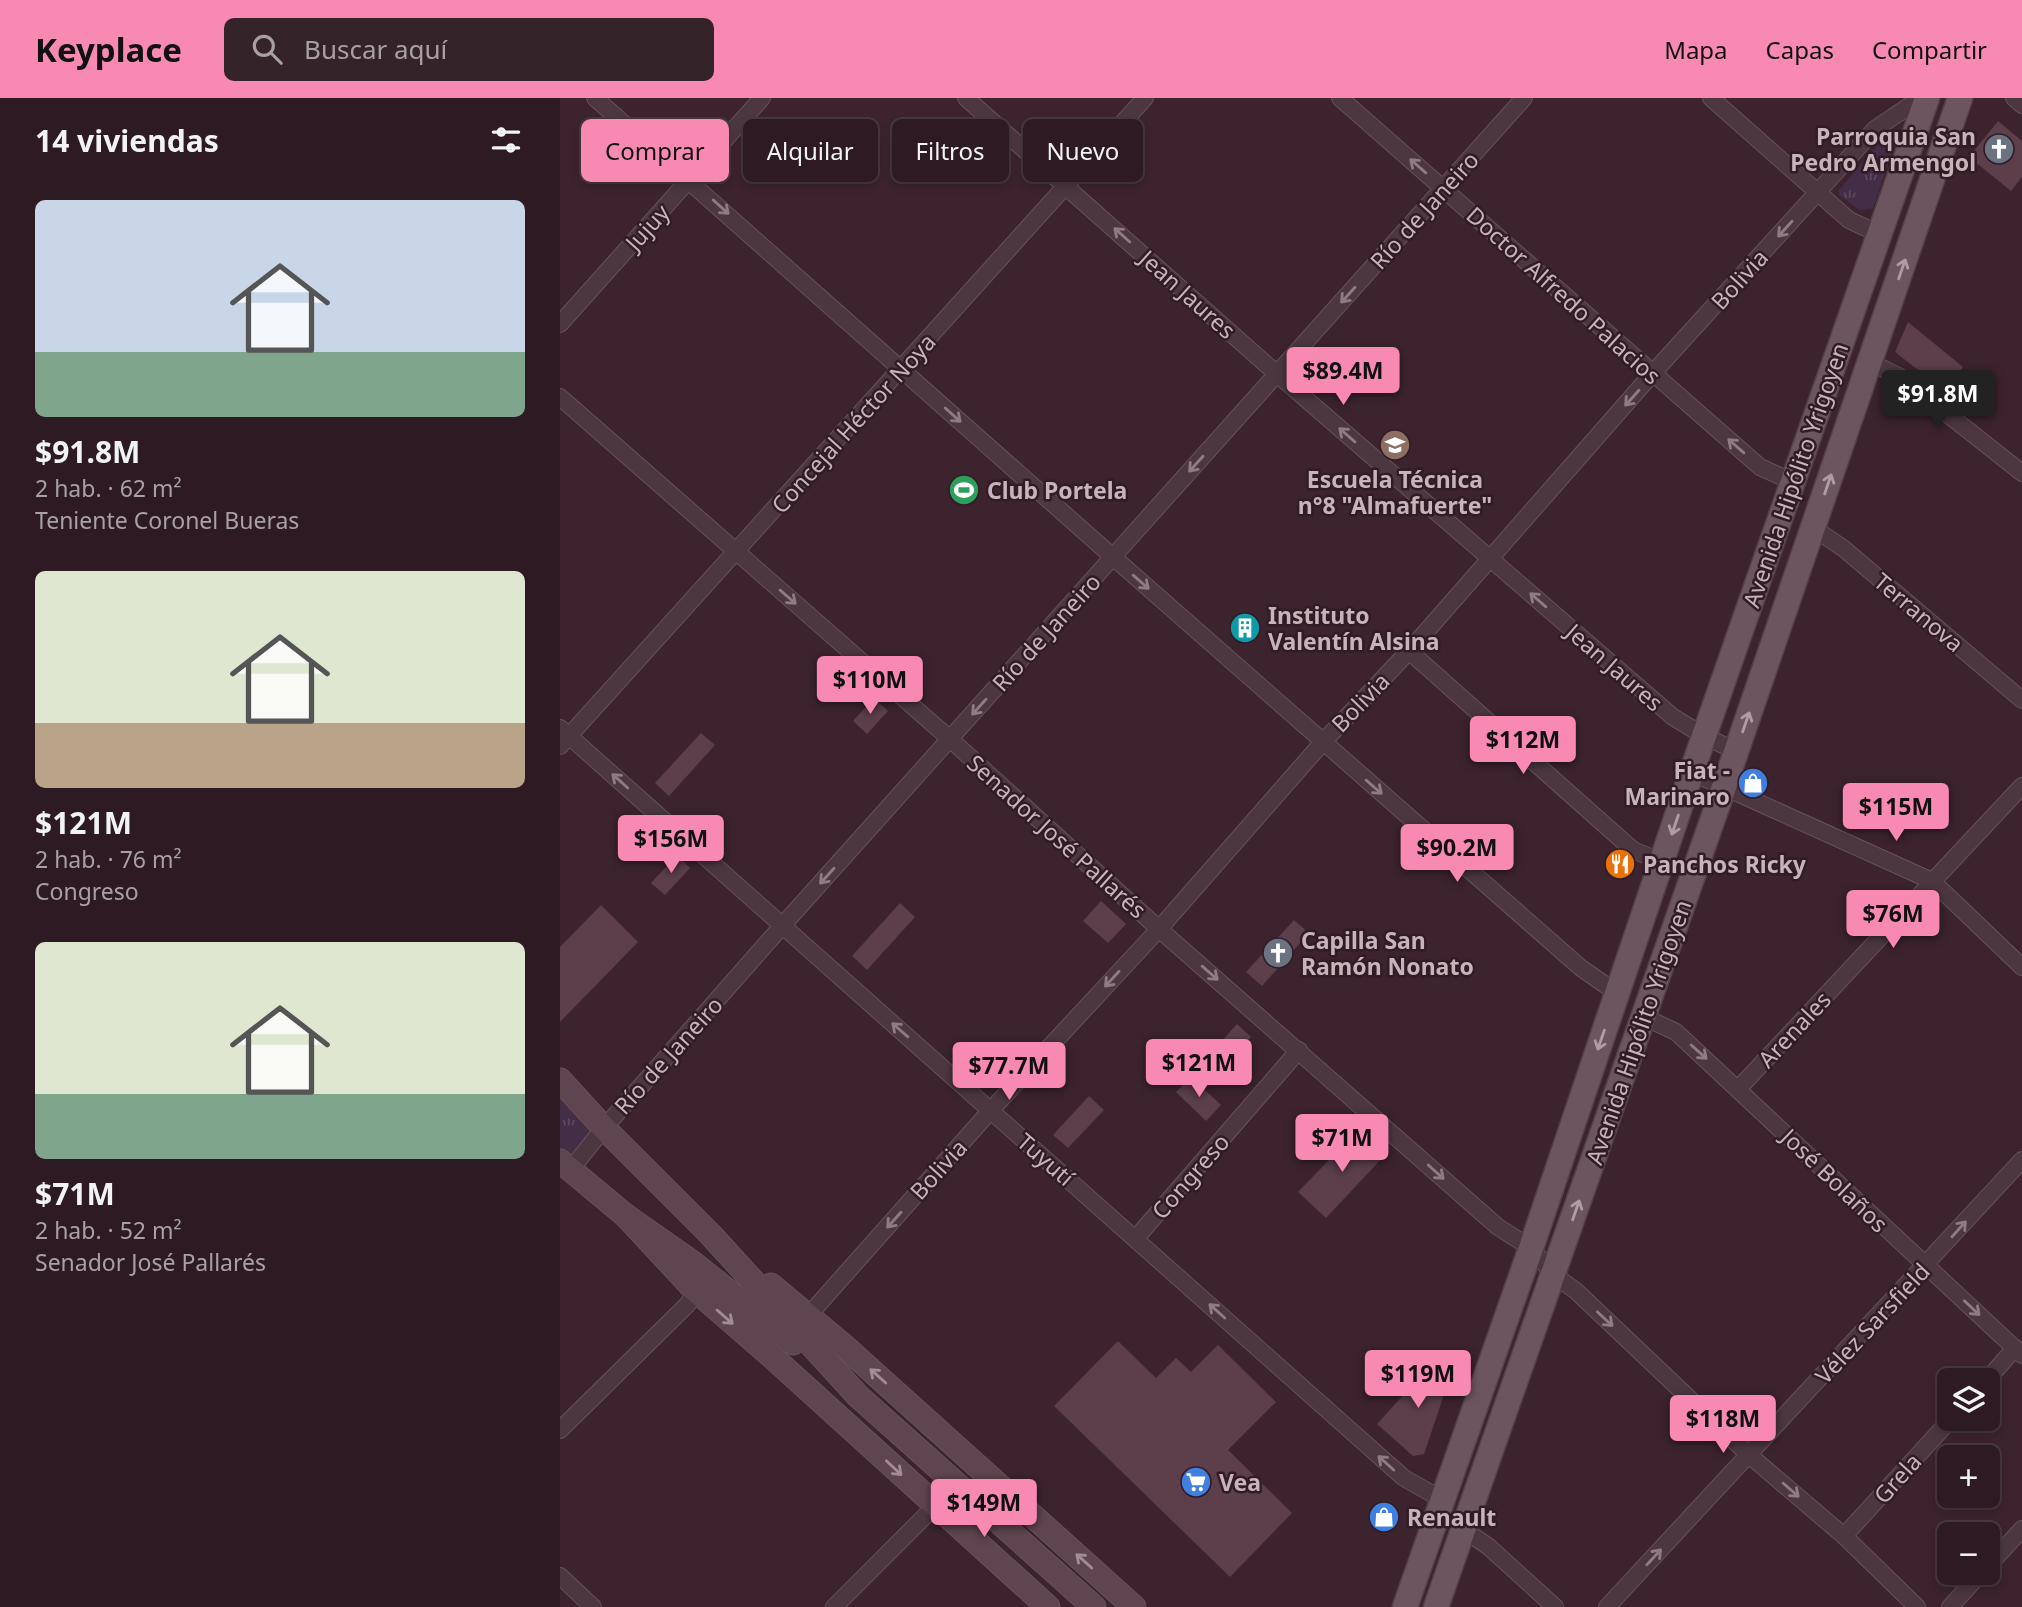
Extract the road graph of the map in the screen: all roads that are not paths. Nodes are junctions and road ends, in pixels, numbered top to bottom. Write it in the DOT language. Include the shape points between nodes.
graph roads {
  1 [pos="595,98"];
  2 [pos="762,98"];
  3 [pos="967,98"];
  4 [pos="1145,98"];
  5 [pos="1340,98"];
  6 [pos="1524,98"];
  7 [pos="1711,98"];
  8 [pos="1921,98"];
  9 [pos="1927,98"];
  10 [pos="1960,98"];
  11 [pos="2014,98"];
  12 [pos="2022,105"];
  13 [pos="620,119"];
  14 [pos="729,135"];
  15 [pos="687,182"];
  16 [pos="693,182"];
  17 [pos="1068,186"];
  18 [pos="1443,188"];
  19 [pos="1818,193"];
  20 [pos="1880,234"];
  21 [pos="560,324"];
  22 [pos="1870,362"];
  23 [pos="902,369"];
  24 [pos="1277,374"];
  25 [pos="1653,374"];
  26 [pos="560,397"];
  27 [pos="2021,470"];
  28 [pos="1793,482"];
  29 [pos="1813,528"];
  30 [pos="737,552"];
  31 [pos="1113,557"];
  32 [pos="1490,558"];
  33 [pos="1409,651"];
  34 [pos="2022,701"];
  35 [pos="1704,736"];
  36 [pos="563,737"];
  37 [pos="950,739"];
  38 [pos="1323,741"];
  39 [pos="1736,751"];
  40 [pos="1693,773"];
  41 [pos="2022,786"];
  42 [pos="1724,787"];
  43 [pos="1662,862"];
  44 [pos="1932,881"];
  45 [pos="782,926"];
  46 [pos="1159,929"];
  47 [pos="2022,967"];
  48 [pos="1617,993"];
  49 [pos="1642,1016"];
  50 [pos="1299,1050"];
  51 [pos="560,1080"];
  52 [pos="1739,1088"];
  53 [pos="990,1110"];
  54 [pos="604,1128"];
  55 [pos="2022,1160"];
  56 [pos="565,1165"];
  57 [pos="625,1216"];
  58 [pos="710,1234"];
  59 [pos="1136,1238"];
  60 [pos="1531,1248"];
  61 [pos="1926,1266"];
  62 [pos="1554,1275"];
  63 [pos="693,1288"];
  64 [pos="808,1316"];
  65 [pos="2019,1351"];
  66 [pos="2000,1368"];
  67 [pos="858,1396"];
  68 [pos="560,1430"];
  69 [pos="1940,1431"];
  70 [pos="1749,1455"];
  71 [pos="1443,1500"];
  72 [pos="935,1506"];
  73 [pos="2022,1529"];
  74 [pos="1463,1530"];
  75 [pos="1844,1536"];
  76 [pos="2000,1553"];
  77 [pos="560,1576"];
  78 [pos="1970,1585"];
  79 [pos="593,1607"];
  80 [pos="834,1607"];
  81 [pos="1048,1607"];
  82 [pos="1094,1607"];
  83 [pos="1135,1607"];
  84 [pos="1405,1607"];
  85 [pos="1436,1607"];
  86 [pos="1555,1607"];
  87 [pos="1607,1607"];
  88 [pos="1917,1607"];
  89 [pos="1950,1607"];
  1 -- 13 [label="street"];
  2 -- 14 [label="street, Jujuy"];
  3 -- 17 [label="street, Jean Jaures"];
  4 -- 17 [label="street, Concejal Héctor Noya"];
  18 -- 5 [label="street, Doctor Alfredo Palacios, one-way"];
  6 -- 18 [label="street, Río de Janeiro"];
  7 -- 19 [label="street"];
  8 -- 19 [label="street, Bolivia" via="1875,129"];
  9 -- 20 [label="main road, Avenida Hipólito Yrigoyen"];
  22 -- 10 [label="main road, Avenida Hipólito Yrigoyen, one-way"];
  11 -- 12 [label="street"];
  15 -- 21 [label="street, Jujuy"];
  16 -- 23 [label="street, one-way"];
  17 -- 23 [label="street, Concejal Héctor Noya"];
  24 -- 17 [label="street, Jean Jaures, one-way"];
  18 -- 24 [label="street, Río de Janeiro, one-way"];
  18 -- 25 [label="street, Doctor Alfredo Palacios"];
  19 -- 20 [label="street" via="1849,220"];
  19 -- 25 [label="street, Bolivia, one-way"];
  20 -- 28 [label="main road, Avenida Hipólito Yrigoyen"];
  22 -- 27 [label="street" via="1902,378"];
  29 -- 22 [label="main road, Avenida Hipólito Yrigoyen, one-way"];
  23 -- 30 [label="street, Concejal Héctor Noya"];
  23 -- 31 [label="street, one-way"];
  24 -- 31 [label="street, Río de Janeiro, one-way"];
  32 -- 24 [label="street, Jean Jaures, one-way"];
  28 -- 25 [label="street, Doctor Alfredo Palacios, one-way" via="1760,467"];
  25 -- 32 [label="street, Bolivia, one-way"];
  26 -- 30 [label="street, Senador José Pallarés"];
  28 -- 35 [label="main road, Avenida Hipólito Yrigoyen"];
  29 -- 34 [label="street, Terranova" via="1843,548"];
  39 -- 29 [label="main road, Avenida Hipólito Yrigoyen, one-way"];
  30 -- 36 [label="street, Concejal Héctor Noya"];
  30 -- 37 [label="street, Senador José Pallarés, one-way"];
  31 -- 37 [label="street, Río de Janeiro, one-way"];
  31 -- 38 [label="street, one-way"];
  32 -- 33 [label="street, Bolivia"];
  35 -- 32 [label="street, Jean Jaures, one-way" via="1673,717"];
  33 -- 38 [label="street, Bolivia"];
  33 -- 43 [label="street" via="1633,849"];
  35 -- 39 [label="street, Jean Jaures"];
  35 -- 40 [label="main road, Avenida Hipólito Yrigoyen"];
  45 -- 36 [label="street, Tuyutí, one-way"];
  37 -- 45 [label="street, Río de Janeiro, one-way"];
  37 -- 46 [label="street, Senador José Pallarés"];
  38 -- 46 [label="street, Bolivia"];
  38 -- 48 [label="street, one-way" via="1581,968"];
  39 -- 42 [label="main road, Avenida Hipólito Yrigoyen"];
  40 -- 42 [label="street"];
  40 -- 43 [label="main road, Avenida Hipólito Yrigoyen, one-way"];
  41 -- 44 [label="street, Arenales"];
  42 -- 44 [label="street"];
  42 -- 49 [label="main road, Avenida Hipólito Yrigoyen"];
  43 -- 48 [label="main road, Avenida Hipólito Yrigoyen"];
  44 -- 47 [label="street"];
  44 -- 52 [label="street, Arenales"];
  53 -- 45 [label="street, Tuyutí, one-way"];
  45 -- 54 [label="street, Río de Janeiro"];
  46 -- 50 [label="street, Senador José Pallarés, one-way"];
  46 -- 53 [label="street, Bolivia, one-way"];
  48 -- 60 [label="main road, Avenida Hipólito Yrigoyen, one-way"];
  49 -- 52 [label="street, José Bolaños, one-way" via="1676,1032"];
  62 -- 49 [label="main road, Avenida Hipólito Yrigoyen, one-way"];
  50 -- 59 [label="street, Congreso"];
  50 -- 60 [label="street, Senador José Pallarés, one-way" via="1498,1227"];
  51 -- 54 [label="main road"];
  52 -- 61 [label="street, José Bolaños"];
  53 -- 59 [label="street, Tuyutí"];
  53 -- 64 [label="street, Bolivia, one-way"];
  54 -- 56 [label="street, Río de Janeiro"];
  54 -- 58 [label="main road"];
  61 -- 55 [label="street, Vélez Sarsfield, one-way"];
  56 -- 57 [label="main road"];
  57 -- 63 [label="main road"];
  57 -- 67 [label="main road" via="693,1262"];
  58 -- 64 [label="main road"];
  58 -- 67 [label="main road"];
  71 -- 59 [label="street, Tuyutí, one-way" via="1404,1478"];
  60 -- 62 [label="street, Senador José Pallarés"];
  60 -- 71 [label="main road, Avenida Hipólito Yrigoyen"];
  61 -- 65 [label="street, José Bolaños, one-way"];
  61 -- 70 [label="street, Vélez Sarsfield"];
  62 -- 70 [label="street, Senador José Pallarés, one-way"];
  62 -- 74 [label="main road, Avenida Hipólito Yrigoyen"];
  63 -- 68 [label="street" via="687,1305"];
  63 -- 72 [label="main road, one-way"];
  83 -- 64 [label="main road, one-way"];
  65 -- 66 [label="street"];
  67 -- 82 [label="main road"];
  69 -- 75 [label="street, Grela"];
  70 -- 75 [label="street, Senador José Pallarés, one-way"];
  87 -- 70 [label="street, Vélez Sarsfield, one-way"];
  71 -- 84 [label="main road, Avenida Hipólito Yrigoyen"];
  72 -- 80 [label="street"];
  72 -- 81 [label="main road"];
  73 -- 76 [label="street"];
  74 -- 85 [label="main road, Avenida Hipólito Yrigoyen"];
  74 -- 86 [label="street" via="1489,1547"];
  75 -- 88 [label="street, Senador José Pallarés"];
  77 -- 79 [label="street"];
  78 -- 89 [label="street"];
}
